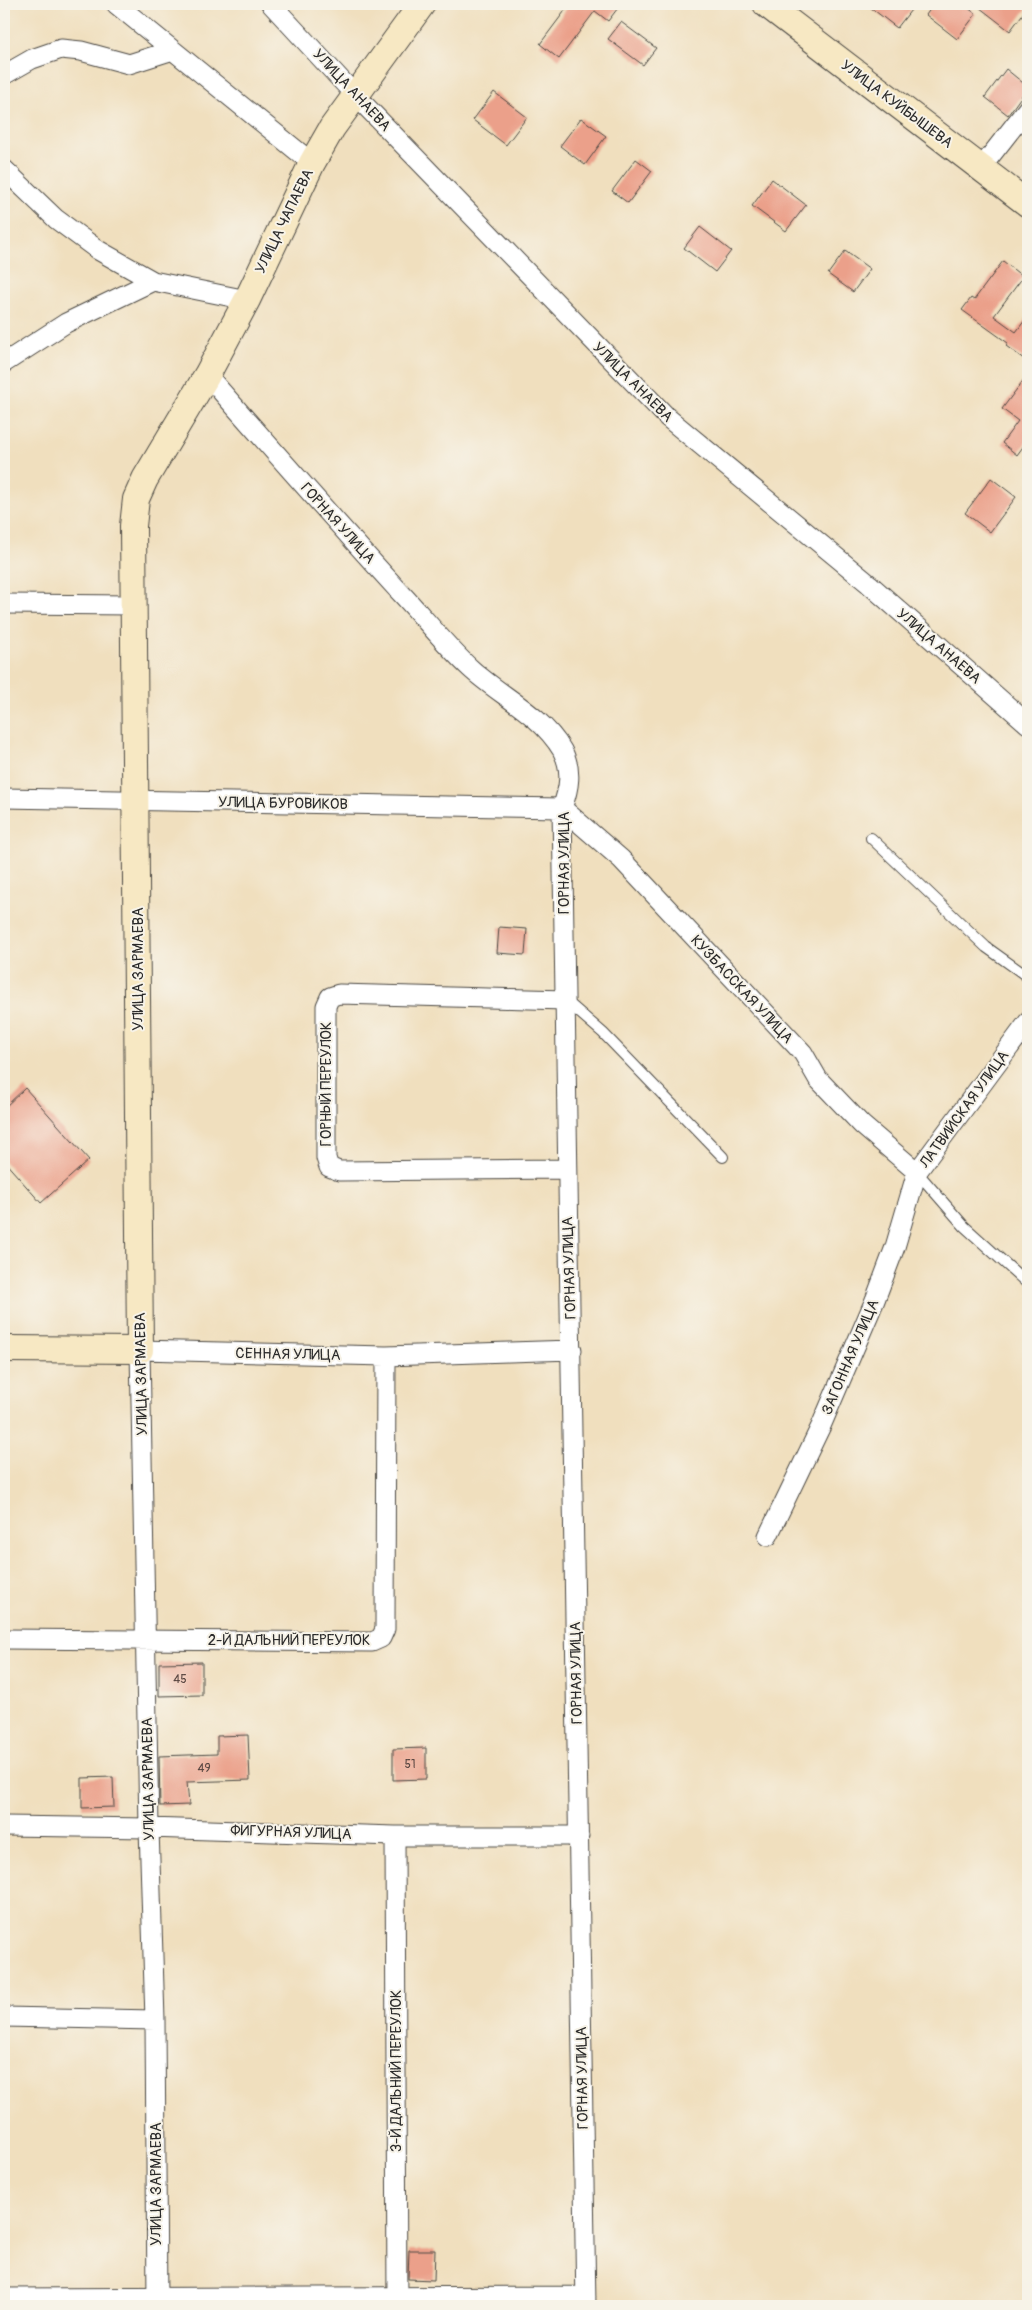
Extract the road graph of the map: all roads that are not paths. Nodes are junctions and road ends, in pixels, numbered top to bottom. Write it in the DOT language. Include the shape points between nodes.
graph roads {
  1 [pos="116,4"];
  2 [pos="271,4"];
  3 [pos="422,4"];
  4 [pos="766,4"];
  5 [pos="173,50"];
  6 [pos="4,75"];
  7 [pos="355,95"];
  8 [pos="1028,108"];
  9 [pos="312,163"];
  10 [pos="981,168"];
  11 [pos="4,169"];
  12 [pos="1028,204"];
  13 [pos="153,281"];
  14 [pos="247,300"];
  15 [pos="4,363"];
  16 [pos="207,375"];
  17 [pos="163,449"];
  18 [pos="4,604"];
  19 [pos="134,605"];
  20 [pos="1028,724"];
  21 [pos="4,798"];
  22 [pos="137,800"];
  23 [pos="562,808"];
  24 [pos="871,838"];
  25 [pos="1028,977"];
  26 [pos="565,1000"];
  27 [pos="1026,1030"];
  28 [pos="723,1157"];
  29 [pos="566,1169"];
  30 [pos="917,1172"];
  31 [pos="1028,1284"];
  32 [pos="4,1349"];
  33 [pos="140,1350"];
  34 [pos="572,1350"];
  35 [pos="386,1356"];
  36 [pos="768,1536"];
  37 [pos="4,1639"];
  38 [pos="147,1640"];
  39 [pos="4,1826"];
  40 [pos="149,1828"];
  41 [pos="395,1836"];
  42 [pos="579,1836"];
  43 [pos="4,2017"];
  44 [pos="155,2020"];
  45 [pos="4,2298"];
  46 [pos="397,2301"];
  47 [pos="586,2301"];
  48 [pos="157,2303"];
  1 -- 5 [label="street"];
  2 -- 7 [label="street, УЛИЦА АНАЕВА"];
  3 -- 7 [label="street, УЛИЦА ЧАПАЕВА"];
  4 -- 10 [label="street, УЛИЦА КУЙБЫШЕВА"];
  5 -- 6 [label="street" via="129,64 61,49 32,59"];
  5 -- 9 [label="street"];
  7 -- 9 [label="street, УЛИЦА ЧАПАЕВА"];
  7 -- 20 [label="street, УЛИЦА АНАЕВА" via="668,418 868,584"];
  8 -- 10 [label="street"];
  9 -- 14 [label="street, УЛИЦА ЧАПАЕВА"];
  10 -- 12 [label="street, УЛИЦА КУЙБЫШЕВА"];
  11 -- 13 [label="street" via="56,219 98,250"];
  13 -- 14 [label="street"];
  13 -- 15 [label="street" via="66,323"];
  14 -- 16 [label="street, УЛИЦА ЧАПАЕВА"];
  16 -- 17 [label="street, УЛИЦА ЧАПАЕВА"];
  16 -- 23 [label="street, ГОРНАЯ УЛИЦА" via="470,668 549,732 570,771"];
  17 -- 19 [label="street, УЛИЦА ЗАРМАЕВА" via="136,500 133,526"];
  18 -- 19 [label="street"];
  19 -- 22 [label="street, УЛИЦА ЗАРМАЕВА"];
  21 -- 22 [label="street, УЛИЦА БУРОВИКОВ"];
  22 -- 23 [label="street, УЛИЦА БУРОВИКОВ"];
  22 -- 33 [label="street, УЛИЦА ЗАРМАЕВА"];
  23 -- 26 [label="street, ГОРНАЯ УЛИЦА"];
  23 -- 30 [label="street, КУЗБАССКАЯ УЛИЦА" via="621,860 803,1054 818,1079 862,1125"];
  24 -- 25 [label="lane" via="986,947"];
  26 -- 28 [label="lane" via="603,1033"];
  26 -- 29 [label="street, ГОРНАЯ УЛИЦА"];
  26 -- 29 [label="street, ГОРНЫЙ ПЕРЕУЛОК" via="340,994 330,997 326,1006 326,1158 329,1167 339,1171"];
  27 -- 30 [label="street, ЛАТВИЙСКАЯ УЛИЦА"];
  29 -- 34 [label="street, ГОРНАЯ УЛИЦА"];
  30 -- 31 [label="lane" via="964,1226"];
  30 -- 36 [label="street, ЗАГОННАЯ УЛИЦА" via="875,1300 821,1426"];
  32 -- 33 [label="street, СЕННАЯ УЛИЦА"];
  33 -- 35 [label="street, СЕННАЯ УЛИЦА"];
  33 -- 38 [label="street, УЛИЦА ЗАРМАЕВА"];
  34 -- 35 [label="street, СЕННАЯ УЛИЦА"];
  34 -- 42 [label="street, ГОРНАЯ УЛИЦА"];
  35 -- 38 [label="street, 2-Й ДАЛЬНИЙ ПЕРЕУЛОК" via="385,1629 381,1638 372,1642"];
  37 -- 38 [label="street, 2-Й ДАЛЬНИЙ ПЕРЕУЛОК"];
  38 -- 40 [label="street, УЛИЦА ЗАРМАЕВА"];
  39 -- 40 [label="street, ФИГУРНАЯ УЛИЦА"];
  40 -- 41 [label="street, ФИГУРНАЯ УЛИЦА"];
  40 -- 44 [label="street, УЛИЦА ЗАРМАЕВА"];
  41 -- 42 [label="street, ФИГУРНАЯ УЛИЦА"];
  41 -- 46 [label="street, 3-Й ДАЛЬНИЙ ПЕРЕУЛОК"];
  42 -- 47 [label="street, ГОРНАЯ УЛИЦА"];
  43 -- 44 [label="street"];
  44 -- 48 [label="street, УЛИЦА ЗАРМАЕВА"];
  45 -- 48 [label="street"];
  46 -- 47 [label="street"];
  46 -- 48 [label="street"];
}
